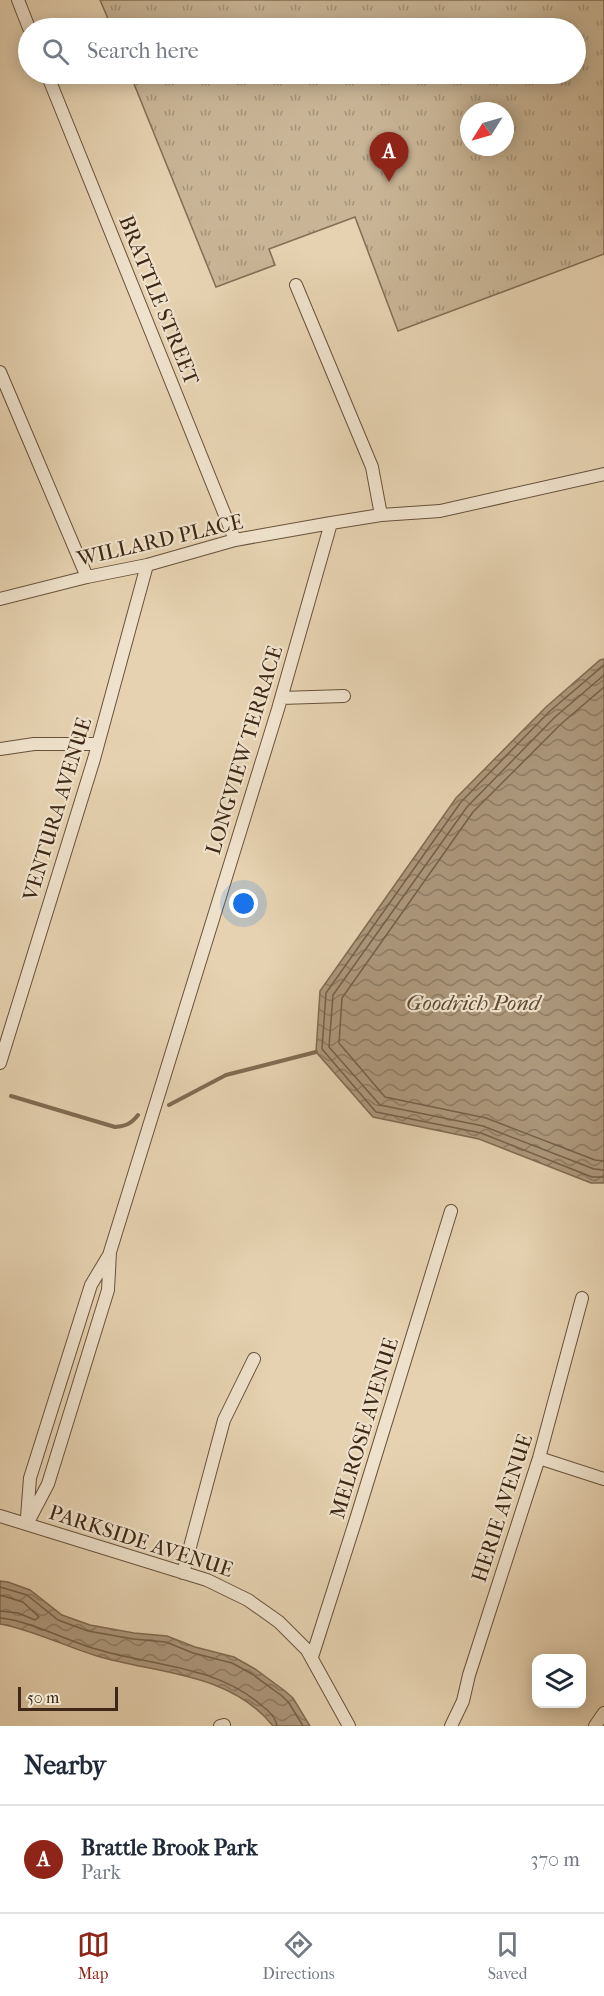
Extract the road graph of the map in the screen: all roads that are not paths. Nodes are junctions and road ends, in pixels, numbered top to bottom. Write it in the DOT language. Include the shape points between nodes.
graph roads {
  1 [pos="18,0"];
  2 [pos="25,18"];
  3 [pos="51,84"];
  4 [pos="296,285"];
  5 [pos="0,372"];
  6 [pos="604,474"];
  7 [pos="381,515"];
  8 [pos="331,523"];
  9 [pos="235,540"];
  10 [pos="147,565"];
  11 [pos="87,577"];
  12 [pos="0,599"];
  13 [pos="344,696"];
  14 [pos="281,698"];
  15 [pos="98,744"];
  16 [pos="0,749"];
  17 [pos="0,1063"];
  18 [pos="451,1210"];
  19 [pos="110,1252"];
  20 [pos="582,1298"];
  21 [pos="254,1359"];
  22 [pos="539,1458"];
  23 [pos="604,1479"];
  24 [pos="0,1516"];
  25 [pos="27,1524"];
  26 [pos="183,1573"];
  27 [pos="312,1657"];
  28 [pos="604,1713"];
  29 [pos="349,1726"];
  30 [pos="450,1726"];
  31 [pos="595,1726"];
  1 -- 2 [label="street"];
  3 -- 9 [label="street, BRATTLE STREET"];
  4 -- 7 [label="street" via="372,467"];
  5 -- 11 [label="street"];
  6 -- 7 [label="street" via="440,511"];
  7 -- 8 [label="street"];
  8 -- 9 [label="street, WILLARD PLACE"];
  8 -- 14 [label="street, LONGVIEW TERRACE"];
  9 -- 10 [label="street, WILLARD PLACE"];
  10 -- 11 [label="street, WILLARD PLACE"];
  10 -- 15 [label="street, VENTURA AVENUE"];
  11 -- 12 [label="street, WILLARD PLACE"];
  13 -- 14 [label="street"];
  14 -- 19 [label="street, LONGVIEW TERRACE"];
  15 -- 16 [label="street" via="34,744"];
  15 -- 17 [label="street, VENTURA AVENUE"];
  18 -- 27 [label="street, MELROSE AVENUE"];
  19 -- 25 [label="street, LONGVIEW TERRACE" via="108,1290 48,1484"];
  19 -- 25 [label="street, LONGVIEW TERRACE" via="91,1285 30,1478"];
  20 -- 22 [label="street, HERIE AVENUE"];
  21 -- 26 [label="street" via="224,1420"];
  22 -- 23 [label="street"];
  22 -- 30 [label="street, HERIE AVENUE" via="463,1701"];
  24 -- 25 [label="street, PARKSIDE AVENUE"];
  25 -- 26 [label="street, PARKSIDE AVENUE"];
  26 -- 27 [label="street, PARKSIDE AVENUE" via="222,1586 258,1606 290,1631"];
  27 -- 29 [label="street, PARKSIDE AVENUE"];
  28 -- 31 [label="street"];
}
